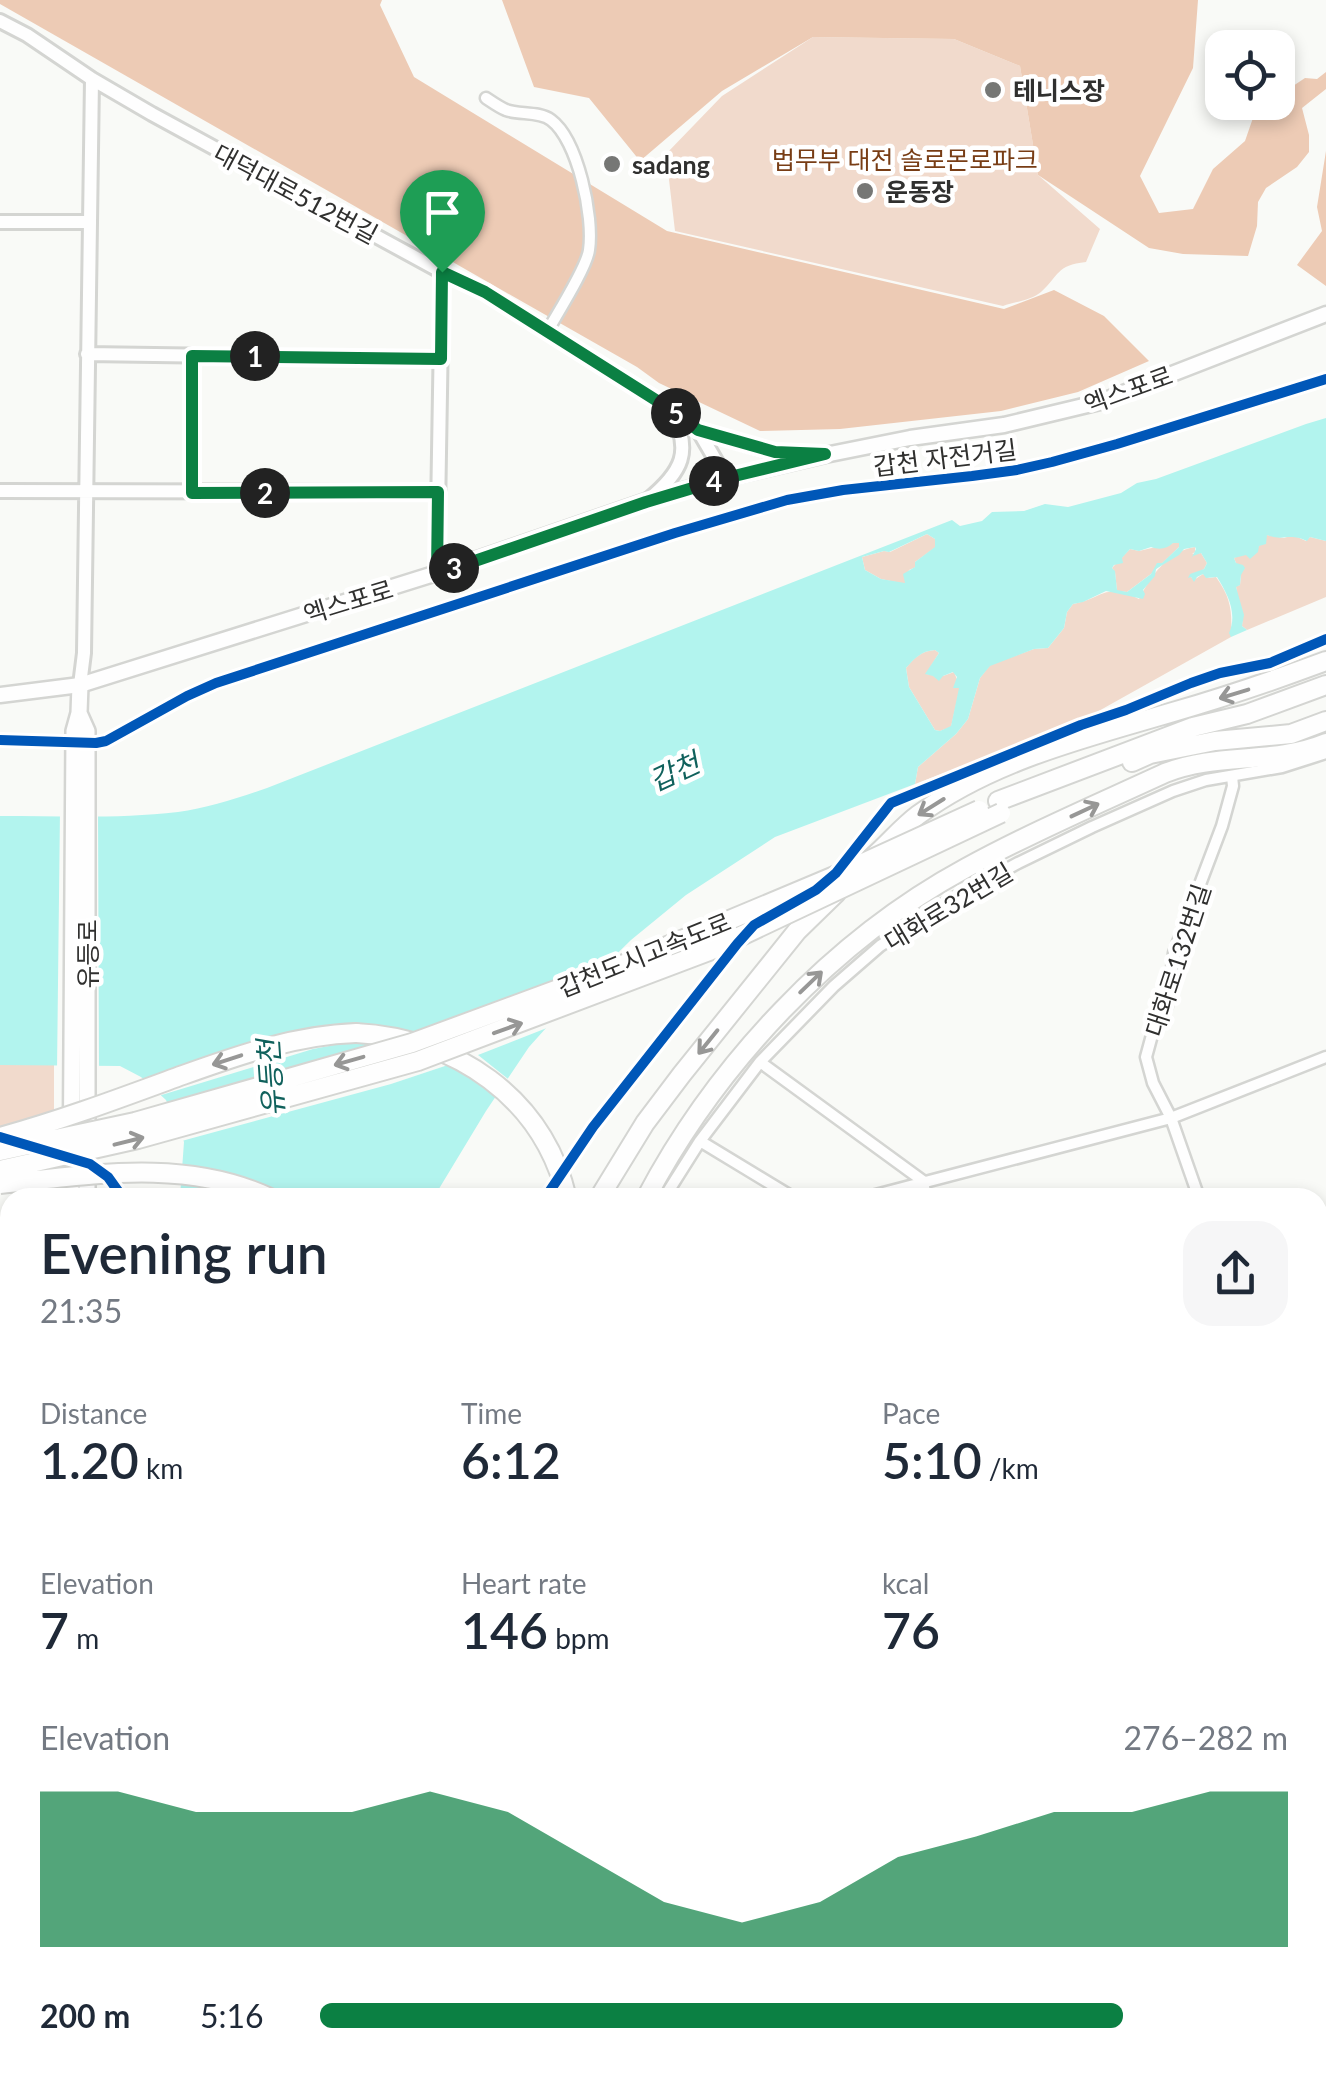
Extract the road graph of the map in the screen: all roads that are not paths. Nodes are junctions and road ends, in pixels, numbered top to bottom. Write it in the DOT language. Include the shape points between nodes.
graph roads {
  1 [pos="0,21"];
  2 [pos="92,79"];
  3 [pos="486,98"];
  4 [pos="0,222"];
  5 [pos="89,222"];
  6 [pos="442,272"];
  7 [pos="1326,314"];
  8 [pos="547,332"];
  9 [pos="87,354"];
  10 [pos="192,356"];
  11 [pos="441,359"];
  12 [pos="670,409"];
  13 [pos="698,430"];
  14 [pos="825,454"];
  15 [pos="726,478"];
  16 [pos="84,491"];
  17 [pos="0,492"];
  18 [pos="438,492"];
  19 [pos="192,493"];
  20 [pos="646,502"];
  21 [pos="437,574"];
  22 [pos="1326,662"];
  23 [pos="80,684"];
  24 [pos="1326,685"];
  25 [pos="0,695"];
  26 [pos="79,713"];
  27 [pos="1326,721"];
  28 [pos="1326,743"];
  29 [pos="1326,752"];
  30 [pos="1232,776"];
  31 [pos="1000,807"];
  32 [pos="1326,1058"];
  33 [pos="760,1062"];
  34 [pos="1171,1118"];
  35 [pos="0,1137"];
  36 [pos="700,1141"];
  37 [pos="0,1152"];
  38 [pos="0,1170"];
  39 [pos="923,1181"];
  40 [pos="0,1184"];
  41 [pos="71,1188"];
  42 [pos="87,1188"];
  43 [pos="246,1188"];
  44 [pos="564,1188"];
  45 [pos="605,1188"];
  46 [pos="652,1188"];
  47 [pos="670,1188"];
  48 [pos="778,1188"];
  49 [pos="899,1188"];
  50 [pos="924,1188"];
  51 [pos="1195,1188"];
  1 -- 2 [label="street, 대덕대로512번길"];
  2 -- 5 [label="street"];
  2 -- 6 [label="street, 대덕대로512번길"];
  3 -- 8 [label="street" via="505,110 550,120 576,156 590,251"];
  4 -- 5 [label="street"];
  5 -- 9 [label="street"];
  6 -- 8 [label="street, 대덕대로512번길"];
  6 -- 11 [label="street"];
  7 -- 14 [label="main road, 엑스포로" via="1100,402 1004,426"];
  8 -- 12 [label="street, 대덕대로512번길"];
  9 -- 10 [label="street"];
  9 -- 16 [label="street"];
  10 -- 11 [label="street"];
  10 -- 19 [label="street"];
  11 -- 18 [label="street"];
  12 -- 13 [label="street, 대덕대로512번길"];
  12 -- 20 [label="street" via="684,453 667,484"];
  13 -- 14 [label="street" via="775,452"];
  13 -- 15 [label="street, 대덕대로512번길"];
  14 -- 15 [label="main road, 엑스포로"];
  15 -- 20 [label="main road, 엑스포로"];
  16 -- 17 [label="street"];
  16 -- 19 [label="street"];
  16 -- 23 [label="street"];
  18 -- 19 [label="street"];
  18 -- 21 [label="street"];
  20 -- 21 [label="main road, 엑스포로"];
  21 -- 23 [label="main road, 엑스포로"];
  22 -- 45 [label="highway, one-way" via="1034,754 982,776 918,816 797,931 645,1123"];
  23 -- 25 [label="main road, 엑스포로"];
  23 -- 26 [label="main road, 유등로"];
  24 -- 31 [label="highway, 갑천도시고속도로" via="1193,727"];
  26 -- 41 [label="main road, 유등로, bridge"];
  26 -- 42 [label="main road, 유등로, bridge" via="86,731"];
  27 -- 31 [label="highway, 갑천도시고속도로" via="1290,734 1150,754"];
  46 -- 28 [label="highway, one-way" via="705,1103 756,1039 823,971 910,904 963,870 1165,773 1212,760 1296,754"];
  29 -- 30 [label="street, 대화로32번길"];
  30 -- 33 [label="street, 대화로32번길" via="1173,790 948,901 868,956"];
  30 -- 34 [label="street, 대화로132번길" via="1222,826 1174,953 1167,1006 1146,1057"];
  31 -- 37 [label="highway, 갑천도시고속도로, one-way, bridge" via="610,970 412,1042 135,1122"];
  38 -- 31 [label="highway, 갑천도시고속도로, one-way, bridge" via="418,1062 709,950"];
  32 -- 34 [label="street"];
  33 -- 36 [label="street, 대화로32번길"];
  33 -- 39 [label="street"];
  34 -- 39 [label="street"];
  34 -- 51 [label="street, 대화로132번길"];
  44 -- 35 [label="highway, one-way, bridge" via="542,1136 494,1082 454,1057 384,1034 275,1045"];
  36 -- 47 [label="street, 대화로32번길"];
  36 -- 48 [label="street"];
  39 -- 49 [label="street"];
  39 -- 50 [label="street"];
  40 -- 43 [label="highway, bridge" via="160,1172"];
}
